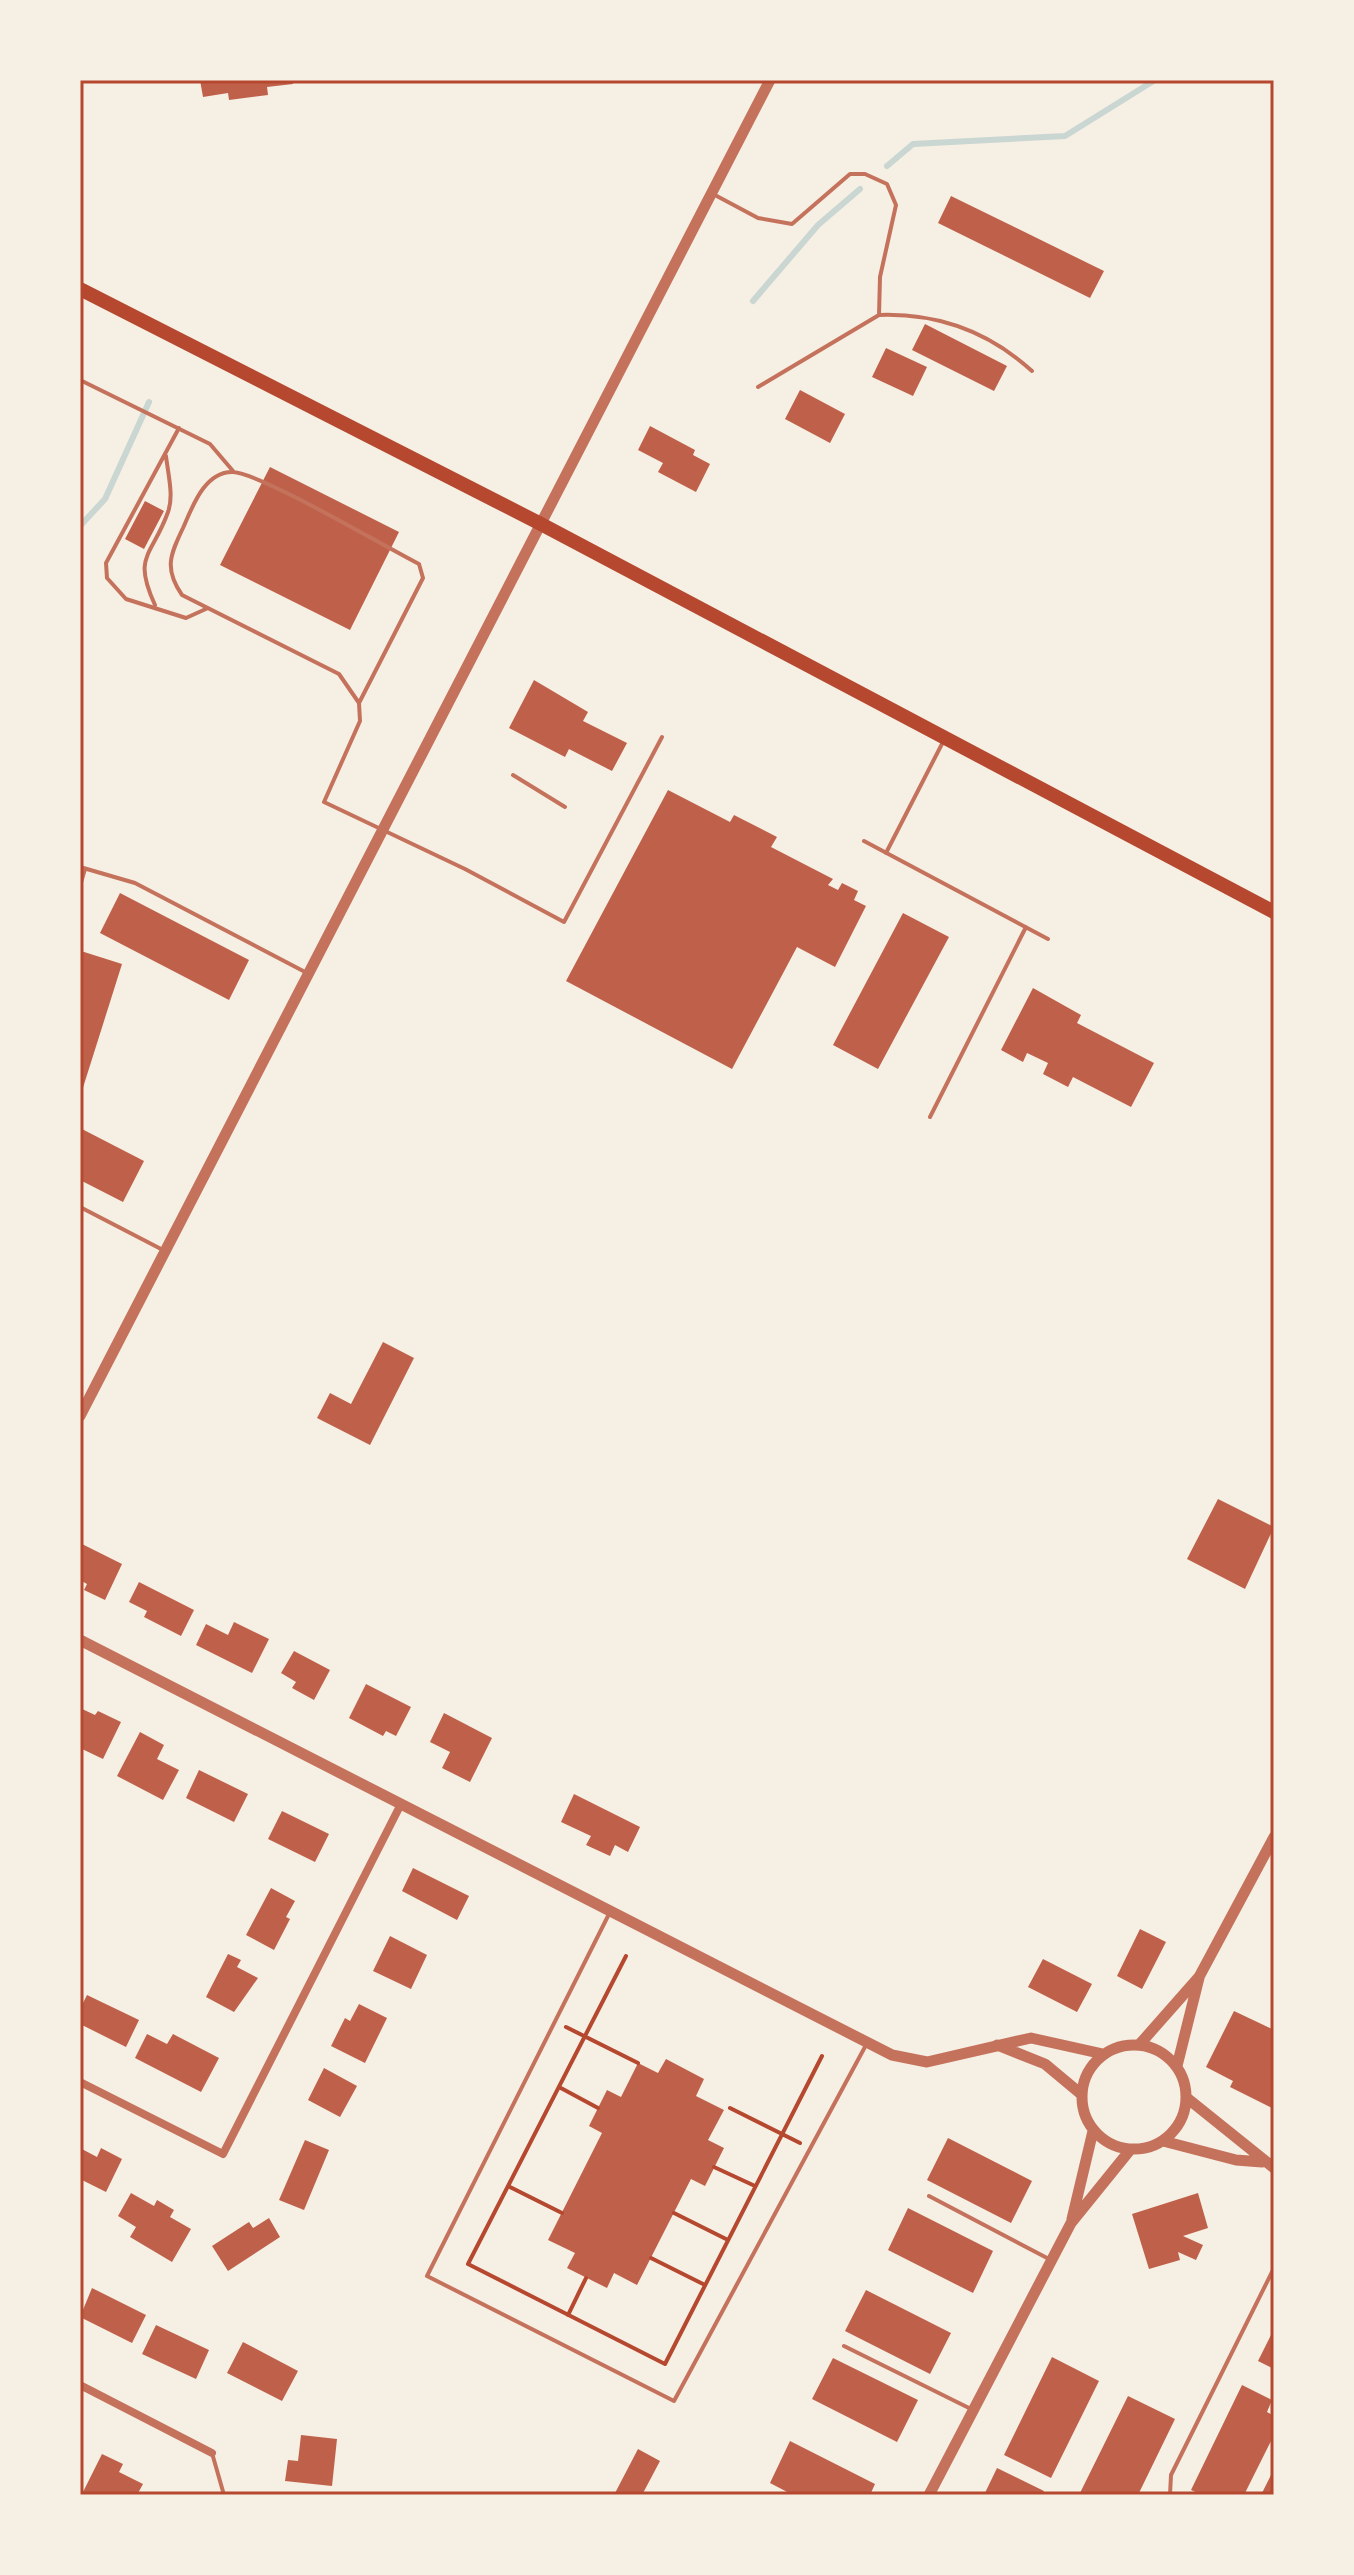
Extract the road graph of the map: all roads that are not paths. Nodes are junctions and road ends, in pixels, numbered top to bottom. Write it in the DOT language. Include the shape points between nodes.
graph roads {
  1 [pos="770,80"];
  2 [pos="711,193"];
  3 [pos="81,291"];
  4 [pos="879,315"];
  5 [pos="1032,371"];
  6 [pos="80,380"];
  7 [pos="758,387"];
  8 [pos="179,428"];
  9 [pos="166,456"];
  10 [pos="233,471"];
  11 [pos="539,523"];
  12 [pos="155,605"];
  13 [pos="208,608"];
  14 [pos="359,703"];
  15 [pos="662,737"];
  16 [pos="945,738"];
  17 [pos="513,775"];
  18 [pos="565,807"];
  19 [pos="384,832"];
  20 [pos="864,841"];
  21 [pos="886,853"];
  22 [pos="82,868"];
  23 [pos="80,886"];
  24 [pos="1274,912"];
  25 [pos="1026,927"];
  26 [pos="1048,939"];
  27 [pos="309,974"];
  28 [pos="930,1117"];
  29 [pos="80,1207"];
  30 [pos="165,1251"];
  31 [pos="80,1416"];
  32 [pos="80,1640"];
  33 [pos="401,1804"];
  34 [pos="1274,1837"];
  35 [pos="610,1911"];
  36 [pos="1199,1977"];
  37 [pos="867,2043"];
  38 [pos="996,2044"];
  39 [pos="1139,2045"];
  40 [pos="1103,2054"];
  41 [pos="1177,2066"];
  42 [pos="80,2082"];
  43 [pos="1081,2094"];
  44 [pos="1187,2098"];
  45 [pos="1093,2131"];
  46 [pos="1163,2141"];
  47 [pos="1130,2150"];
  48 [pos="1262,2162"];
  49 [pos="1274,2168"];
  50 [pos="929,2196"];
  51 [pos="1071,2223"];
  52 [pos="1051,2260"];
  53 [pos="1274,2268"];
  54 [pos="844,2346"];
  55 [pos="80,2385"];
  56 [pos="973,2410"];
  57 [pos="212,2453"];
  58 [pos="224,2495"];
  59 [pos="929,2495"];
  60 [pos="1170,2495"];
  1 -- 2 [label="street"];
  2 -- 4 [label="lane" via="758,218 792,224 850,174 887,184 896,205 880,277"];
  2 -- 11 [label="street"];
  3 -- 11 [label="main road"];
  4 -- 5 [label="lane" via="911,314 953,322 1008,349"];
  4 -- 7 [label="lane"];
  6 -- 8 [label="lane"];
  8 -- 9 [label="lane"];
  8 -- 10 [label="lane" via="210,444"];
  9 -- 12 [label="lane" via="169,510 144,560 143,579"];
  9 -- 12 [label="lane" via="154,469 106,563 114,589 126,599"];
  10 -- 13 [label="lane" via="213,478 197,497 168,560 171,579 182,595"];
  10 -- 14 [label="lane" via="263,481 419,564 423,578"];
  11 -- 16 [label="main road"];
  11 -- 19 [label="street"];
  12 -- 13 [label="lane" via="186,618"];
  13 -- 14 [label="lane" via="339,674"];
  14 -- 19 [label="lane" via="360,721 324,802"];
  15 -- 19 [label="lane" via="564,922"];
  16 -- 21 [label="lane"];
  16 -- 24 [label="main road"];
  17 -- 18 [label="lane"];
  19 -- 27 [label="street"];
  20 -- 21 [label="lane"];
  21 -- 25 [label="lane"];
  22 -- 23 [label="lane"];
  22 -- 27 [label="lane" via="135,883"];
  25 -- 26 [label="lane"];
  25 -- 28 [label="lane"];
  27 -- 30 [label="street"];
  29 -- 30 [label="lane"];
  30 -- 31 [label="street"];
  32 -- 33 [label="street"];
  33 -- 35 [label="street"];
  33 -- 42 [label="street" via="223,2154"];
  34 -- 36 [label="street"];
  35 -- 37 [label="street"];
  35 -- 37 [label="lane" via="427,2276 674,2401"];
  36 -- 39 [label="street"];
  36 -- 41 [label="street"];
  37 -- 38 [label="street" via="927,2062"];
  38 -- 40 [label="street" via="1031,2038"];
  38 -- 43 [label="street" via="1045,2064"];
  39 -- 40 [label="street"];
  39 -- 41 [label="street" via="1153,2048"];
  40 -- 43 [label="street" via="1092,2065"];
  41 -- 44 [label="street"];
  43 -- 45 [label="street"];
  44 -- 46 [label="street" via="1176,2130"];
  44 -- 48 [label="street"];
  45 -- 47 [label="street"];
  45 -- 51 [label="street"];
  46 -- 47 [label="street"];
  46 -- 48 [label="street"];
  47 -- 51 [label="street"];
  48 -- 49 [label="street"];
  50 -- 52 [label="lane"];
  51 -- 52 [label="street"];
  52 -- 56 [label="street"];
  53 -- 60 [label="lane" via="1171,2475"];
  54 -- 56 [label="lane"];
  55 -- 57 [label="street"];
  56 -- 59 [label="street"];
  57 -- 58 [label="lane"];
}
